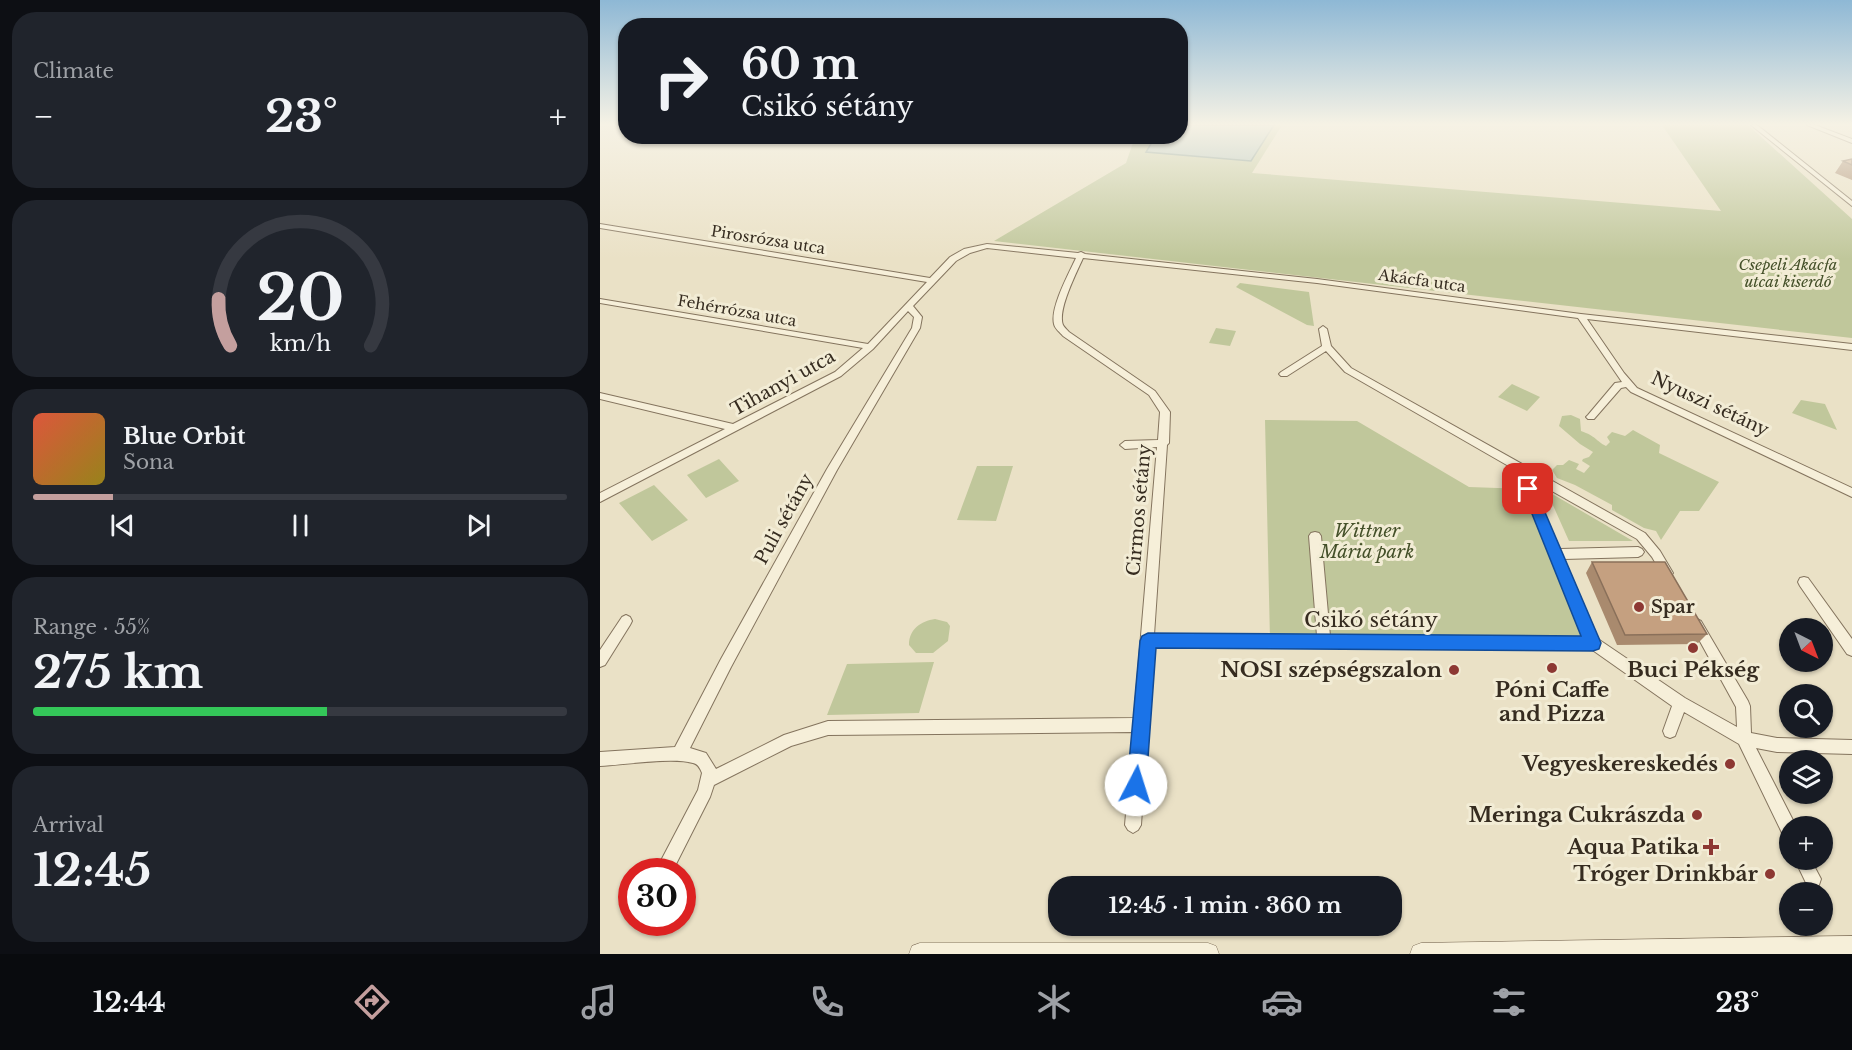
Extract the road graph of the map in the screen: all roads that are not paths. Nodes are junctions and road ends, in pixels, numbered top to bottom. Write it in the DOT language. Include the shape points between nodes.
graph roads {
  1 [pos="1809,170"];
  2 [pos="1852,204"];
  3 [pos="600,226"];
  4 [pos="987,246"];
  5 [pos="1081,254"];
  6 [pos="932,281"];
  7 [pos="600,301"];
  8 [pos="908,306"];
  9 [pos="1581,316"];
  10 [pos="1323,329"];
  11 [pos="870,347"];
  12 [pos="1327,347"];
  13 [pos="1852,347"];
  14 [pos="1284,374"];
  15 [pos="1628,384"];
  16 [pos="600,396"];
  17 [pos="1591,417"];
  18 [pos="735,428"];
  19 [pos="1164,443"];
  20 [pos="1125,445"];
  21 [pos="1516,465"];
  22 [pos="1852,493"];
  23 [pos="600,498"];
  24 [pos="1315,536"];
  25 [pos="1638,552"];
  26 [pos="1556,554"];
  27 [pos="1804,582"];
  28 [pos="1673,583"];
  29 [pos="1690,612"];
  30 [pos="626,621"];
  31 [pos="1148,641"];
  32 [pos="1324,641"];
  33 [pos="1593,643"];
  34 [pos="1852,650"];
  35 [pos="600,661"];
  36 [pos="1680,703"];
  37 [pos="1141,725"];
  38 [pos="1670,731"];
  39 [pos="1744,739"];
  40 [pos="1852,747"];
  41 [pos="679,755"];
  42 [pos="600,759"];
  43 [pos="709,780"];
  44 [pos="1782,816"];
  45 [pos="1133,825"];
  46 [pos="670,858"];
  47 [pos="1808,870"];
  48 [pos="1813,879"];
  49 [pos="1852,947"];
  50 [pos="1738,951"];
  51 [pos="920,954"];
  52 [pos="1208,954"];
  53 [pos="1421,954"];
  1 -- 2 [label="street"];
  3 -- 6 [label="street, Pirosrózsa utca"];
  4 -- 5 [label="street, Akácfa utca"];
  4 -- 6 [label="street, Tihanyi utca" via="958,255"];
  5 -- 9 [label="street, Akácfa utca"];
  5 -- 19 [label="street, Cirmos sétány" via="1057,320 1059,326 1152,393 1165,412"];
  6 -- 8 [label="street, Tihanyi utca"];
  7 -- 11 [label="street, Fehérrózsa utca"];
  8 -- 11 [label="street, Tihanyi utca"];
  8 -- 41 [label="street, Puli sétány" via="918,317 916,328 832,469"];
  9 -- 13 [label="street, Akácfa utca"];
  9 -- 15 [label="street, Nyuszi sétány"];
  10 -- 12 [label="street"];
  11 -- 18 [label="street, Tihanyi utca" via="838,374"];
  12 -- 14 [label="street"];
  12 -- 21 [label="street" via="1348,370"];
  15 -- 17 [label="street" via="1618,385"];
  15 -- 22 [label="street, Nyuszi sétány" via="1645,396"];
  16 -- 18 [label="street"];
  18 -- 23 [label="street, Tihanyi utca"];
  19 -- 20 [label="street"];
  19 -- 31 [label="street, Cirmos sétány"];
  21 -- 26 [label="street"];
  21 -- 28 [label="street" via="1641,536"];
  24 -- 32 [label="street"];
  25 -- 26 [label="street"];
  26 -- 33 [label="street"];
  27 -- 34 [label="street"];
  29 -- 39 [label="street" via="1743,706"];
  30 -- 35 [label="street"];
  31 -- 32 [label="street, Csikó sétány"];
  31 -- 37 [label="street, Cirmos sétány"];
  32 -- 33 [label="street, Csikó sétány"];
  33 -- 36 [label="street"];
  36 -- 38 [label="street"];
  36 -- 39 [label="street"];
  37 -- 43 [label="street" via="828,728 789,740"];
  37 -- 45 [label="street, Cirmos sétány"];
  39 -- 40 [label="street" via="1777,745"];
  39 -- 44 [label="street"];
  41 -- 42 [label="street"];
  41 -- 43 [label="street" via="697,756 705,762"];
  43 -- 46 [label="street"];
  47 -- 48 [label="street"];
  49 -- 50 [label="street"];
  50 -- 53 [label="street"];
  51 -- 52 [label="street"];
}
